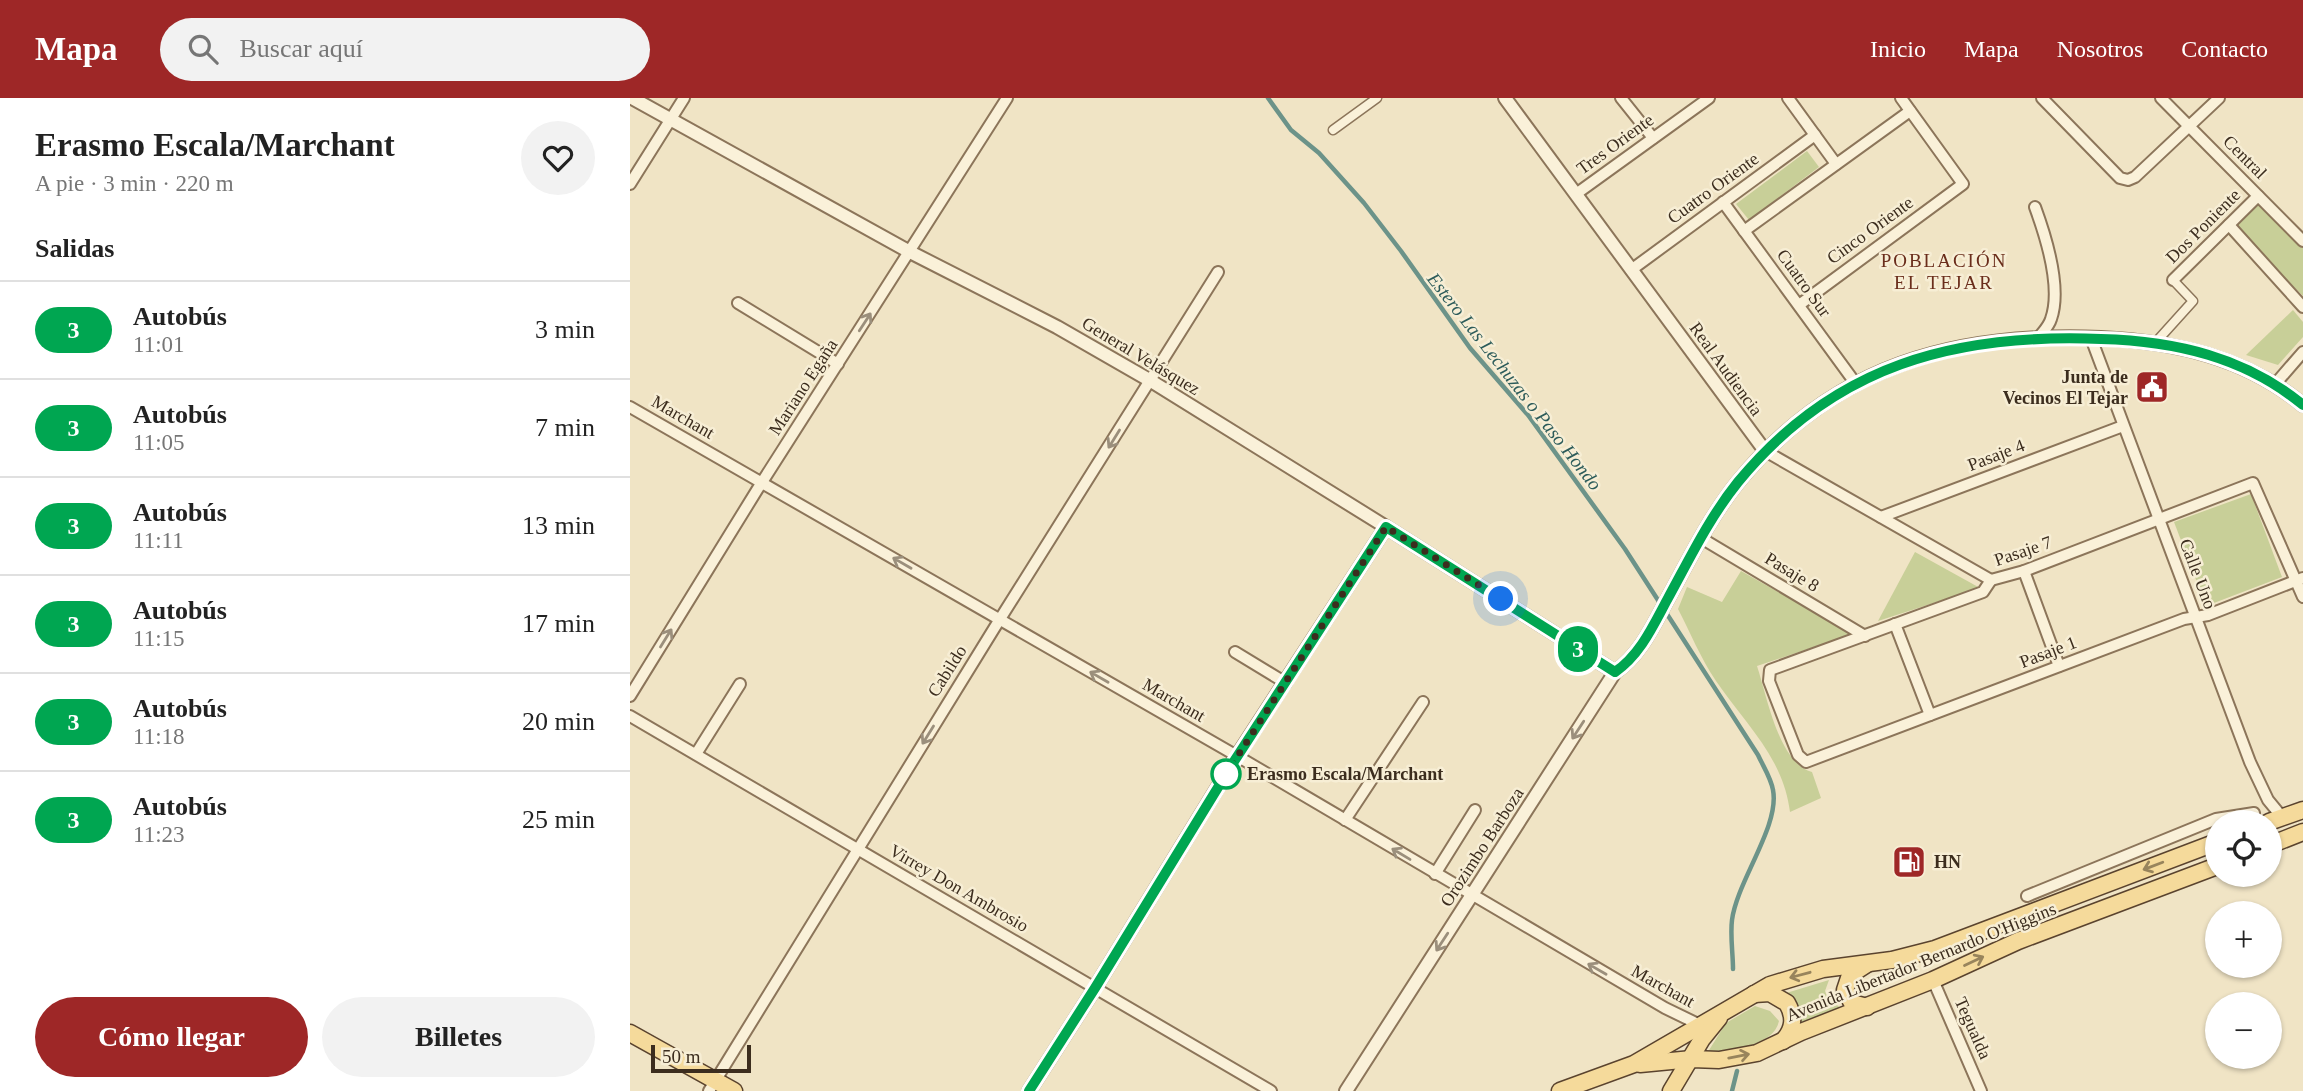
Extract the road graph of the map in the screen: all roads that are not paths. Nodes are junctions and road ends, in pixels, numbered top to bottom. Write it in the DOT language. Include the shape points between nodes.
graph roads {
  1 [pos="632,98"];
  2 [pos="684,98"];
  3 [pos="1007,98"];
  4 [pos="1377,98"];
  5 [pos="1505,98"];
  6 [pos="1621,98"];
  7 [pos="1709,98"];
  8 [pos="1788,98"];
  9 [pos="1900,98"];
  10 [pos="2042,98"];
  11 [pos="2161,98"];
  12 [pos="2219,98"];
  13 [pos="1910,111"];
  14 [pos="671,120"];
  15 [pos="2189,126"];
  16 [pos="1333,130"];
  17 [pos="1815,135"];
  18 [pos="1653,138"];
  19 [pos="1836,164"];
  20 [pos="630,184"];
  21 [pos="1576,194"];
  22 [pos="2258,196"];
  23 [pos="1723,202"];
  24 [pos="2035,208"];
  25 [pos="2229,225"];
  26 [pos="1744,230"];
  27 [pos="2301,235"];
  28 [pos="910,252"];
  29 [pos="1631,270"];
  30 [pos="1219,272"];
  31 [pos="2173,280"];
  32 [pos="738,303"];
  33 [pos="1799,305"];
  34 [pos="2303,307"];
  35 [pos="2039,337"];
  36 [pos="2091,338"];
  37 [pos="2156,342"];
  38 [pos="2303,352"];
  39 [pos="838,364"];
  40 [pos="1151,381"];
  41 [pos="2276,383"];
  42 [pos="1856,384"];
  43 [pos="2303,405"];
  44 [pos="630,407"];
  45 [pos="2123,426"];
  46 [pos="1765,451"];
  47 [pos="762,483"];
  48 [pos="1881,517"];
  49 [pos="2158,518"];
  50 [pos="1386,527"];
  51 [pos="1701,538"];
  52 [pos="2024,571"];
  53 [pos="2300,579"];
  54 [pos="1991,580"];
  55 [pos="2303,597"];
  56 [pos="2195,617"];
  57 [pos="1000,620"];
  58 [pos="1895,624"];
  59 [pos="1866,636"];
  60 [pos="1235,652"];
  61 [pos="2059,666"];
  62 [pos="1615,672"];
  63 [pos="1286,683"];
  64 [pos="740,684"];
  65 [pos="630,696"];
  66 [pos="1423,702"];
  67 [pos="1930,715"];
  68 [pos="630,716"];
  69 [pos="696,754"];
  70 [pos="1237,756"];
  71 [pos="1806,762"];
  72 [pos="1475,810"];
  73 [pos="2272,810"];
  74 [pos="2303,810"];
  75 [pos="2282,818"];
  76 [pos="1345,820"];
  77 [pos="2205,827"];
  78 [pos="2303,832"];
  79 [pos="2282,840"];
  80 [pos="2205,846"];
  81 [pos="857,849"];
  82 [pos="2205,871"];
  83 [pos="1435,874"];
  84 [pos="1471,895"];
  85 [pos="2027,896"];
  86 [pos="2050,896"];
  87 [pos="1868,963"];
  88 [pos="1933,980"];
  89 [pos="1095,988"];
  90 [pos="1753,994"];
  91 [pos="1867,1007"];
  92 [pos="1729,1009"];
  93 [pos="1700,1025"];
  94 [pos="630,1033"];
  95 [pos="1783,1041"];
  96 [pos="1692,1059"];
  97 [pos="1634,1064"];
  98 [pos="712,1086"];
  99 [pos="734,1091"];
  100 [pos="1028,1091"];
  101 [pos="1271,1091"];
  102 [pos="1346,1091"];
  103 [pos="1560,1091"];
  104 [pos="1671,1091"];
  105 [pos="1981,1091"];
  1 -- 14 [label="street, General Velásquez"];
  2 -- 14 [label="street"];
  3 -- 28 [label="street, Mariano Egaña"];
  4 -- 16 [label="street"];
  5 -- 21 [label="street, Real Audiencia"];
  6 -- 18 [label="street"];
  7 -- 18 [label="street, Tres Oriente"];
  8 -- 17 [label="street"];
  9 -- 13 [label="street"];
  10 -- 15 [label="street" via="2120,178 2128,180"];
  11 -- 15 [label="street, Central"];
  12 -- 15 [label="street"];
  13 -- 19 [label="street"];
  13 -- 33 [label="street, Cinco Oriente" via="1963,184"];
  14 -- 20 [label="street"];
  14 -- 28 [label="street, General Velásquez"];
  15 -- 22 [label="street, Central"];
  17 -- 19 [label="street"];
  17 -- 23 [label="street, Cuatro Oriente"];
  18 -- 21 [label="street, Tres Oriente"];
  19 -- 26 [label="street"];
  21 -- 29 [label="street, Real Audiencia"];
  22 -- 25 [label="street, Dos Poniente"];
  22 -- 27 [label="street, Central"];
  23 -- 26 [label="street, Cuatro Sur"];
  23 -- 29 [label="street, Cuatro Oriente"];
  24 -- 35 [label="street" via="2047,238 2055,298 2051,321"];
  25 -- 31 [label="street, Dos Poniente"];
  25 -- 34 [label="street"];
  26 -- 33 [label="street, Cuatro Sur"];
  39 -- 28 [label="street, Mariano Egaña, one-way"];
  28 -- 40 [label="street, General Velásquez"];
  29 -- 46 [label="street, Real Audiencia"];
  30 -- 40 [label="street, Cabildo"];
  31 -- 37 [label="street, Dos Poniente" via="2193,301"];
  32 -- 39 [label="street"];
  33 -- 42 [label="street, Cuatro Sur"];
  35 -- 36 [label="street, Orozimbo Barboza"];
  35 -- 42 [label="street, Orozimbo Barboza" via="1943,350"];
  36 -- 37 [label="street, Orozimbo Barboza"];
  36 -- 45 [label="street, Calle Uno"];
  37 -- 41 [label="street, Orozimbo Barboza" via="2234,363"];
  38 -- 41 [label="street"];
  39 -- 47 [label="street, Mariano Egaña"];
  40 -- 50 [label="street, General Velásquez"];
  40 -- 57 [label="street, Cabildo, one-way"];
  41 -- 43 [label="street, Orozimbo Barboza"];
  42 -- 46 [label="street, Orozimbo Barboza" via="1813,411"];
  44 -- 47 [label="street, Marchant"];
  45 -- 48 [label="street, Pasaje 4"];
  45 -- 49 [label="street, Calle Uno"];
  46 -- 48 [label="street, Real Audiencia"];
  46 -- 51 [label="street, Orozimbo Barboza" via="1715,512"];
  57 -- 47 [label="street, Marchant, one-way"];
  65 -- 47 [label="street, Mariano Egaña, one-way"];
  48 -- 54 [label="street, Real Audiencia"];
  49 -- 52 [label="street, Pasaje 7"];
  49 -- 53 [label="street, Pasaje 7" via="2253,483"];
  49 -- 56 [label="street, Calle Uno"];
  50 -- 62 [label="street, General Velásquez"];
  50 -- 63 [label="street"];
  51 -- 59 [label="street, Pasaje 8"];
  51 -- 62 [label="street, Orozimbo Barboza" via="1653,626 1630,660"];
  52 -- 54 [label="street, Pasaje 7"];
  52 -- 61 [label="street"];
  53 -- 55 [label="street"];
  53 -- 56 [label="street, Pasaje 1"];
  54 -- 58 [label="street, Pasaje 7" via="1983,592"];
  56 -- 61 [label="street, Pasaje 1"];
  56 -- 73 [label="street, Calle Uno"];
  70 -- 57 [label="street, Marchant, one-way"];
  57 -- 81 [label="street, Cabildo, one-way"];
  58 -- 59 [label="street, Pasaje 7"];
  58 -- 67 [label="street"];
  59 -- 71 [label="street, Pasaje 7" via="1770,670 1769,681 1798,755"];
  60 -- 63 [label="street"];
  61 -- 67 [label="street, Pasaje 1"];
  62 -- 84 [label="street, Orozimbo Barboza, one-way"];
  63 -- 70 [label="street"];
  64 -- 69 [label="street"];
  66 -- 76 [label="street"];
  67 -- 71 [label="street, Pasaje 1"];
  68 -- 69 [label="street, Virrey Don Ambrosio"];
  69 -- 81 [label="street, Virrey Don Ambrosio"];
  70 -- 76 [label="street, Marchant"];
  70 -- 89 [label="street"];
  72 -- 83 [label="street"];
  74 -- 75 [label="main road"];
  83 -- 76 [label="street, Marchant, one-way"];
  77 -- 86 [label="street, Avenida Libertador Bernardo O'Higgins"];
  78 -- 79 [label="main road"];
  80 -- 86 [label="main road, Avenida Libertador Bernardo O'Higgins, one-way"];
  81 -- 89 [label="street, Virrey Don Ambrosio"];
  81 -- 98 [label="street, Cabildo"];
  88 -- 82 [label="main road, Avenida Libertador Bernardo O'Higgins, one-way" via="2018,942"];
  83 -- 84 [label="street, Marchant"];
  93 -- 84 [label="street, Marchant, one-way"];
  84 -- 102 [label="street, Orozimbo Barboza, one-way"];
  85 -- 86 [label="street, Avenida Libertador Bernardo O'Higgins"];
  86 -- 87 [label="main road, Avenida Libertador Bernardo O'Higgins" via="1935,949"];
  87 -- 90 [label="main road, Avenida Libertador Bernardo O'Higgins, one-way" via="1796,976"];
  87 -- 91 [label="main road" via="1850,975 1845,990 1852,1003"];
  88 -- 91 [label="main road, Avenida Libertador Bernardo O'Higgins"];
  88 -- 105 [label="street, Tegualda"];
  89 -- 100 [label="street"];
  89 -- 101 [label="street, Virrey Don Ambrosio"];
  90 -- 92 [label="main road, Avenida Libertador Bernardo O'Higgins"];
  90 -- 95 [label="main road" via="1770,993 1787,1003 1793,1020"];
  91 -- 95 [label="main road, Avenida Libertador Bernardo O'Higgins"];
  92 -- 93 [label="main road, Avenida Libertador Bernardo O'Higgins"];
  92 -- 96 [label="main road" via="1702,1039"];
  93 -- 97 [label="main road, Avenida Libertador Bernardo O'Higgins"];
  94 -- 98 [label="main road"];
  96 -- 95 [label="main road, Avenida Libertador Bernardo O'Higgins, one-way" via="1735,1058"];
  96 -- 97 [label="main road, Avenida Libertador Bernardo O'Higgins"];
  96 -- 104 [label="main road"];
  97 -- 103 [label="main road, Avenida Libertador Bernardo O'Higgins"];
  98 -- 99 [label="main road"];
}
